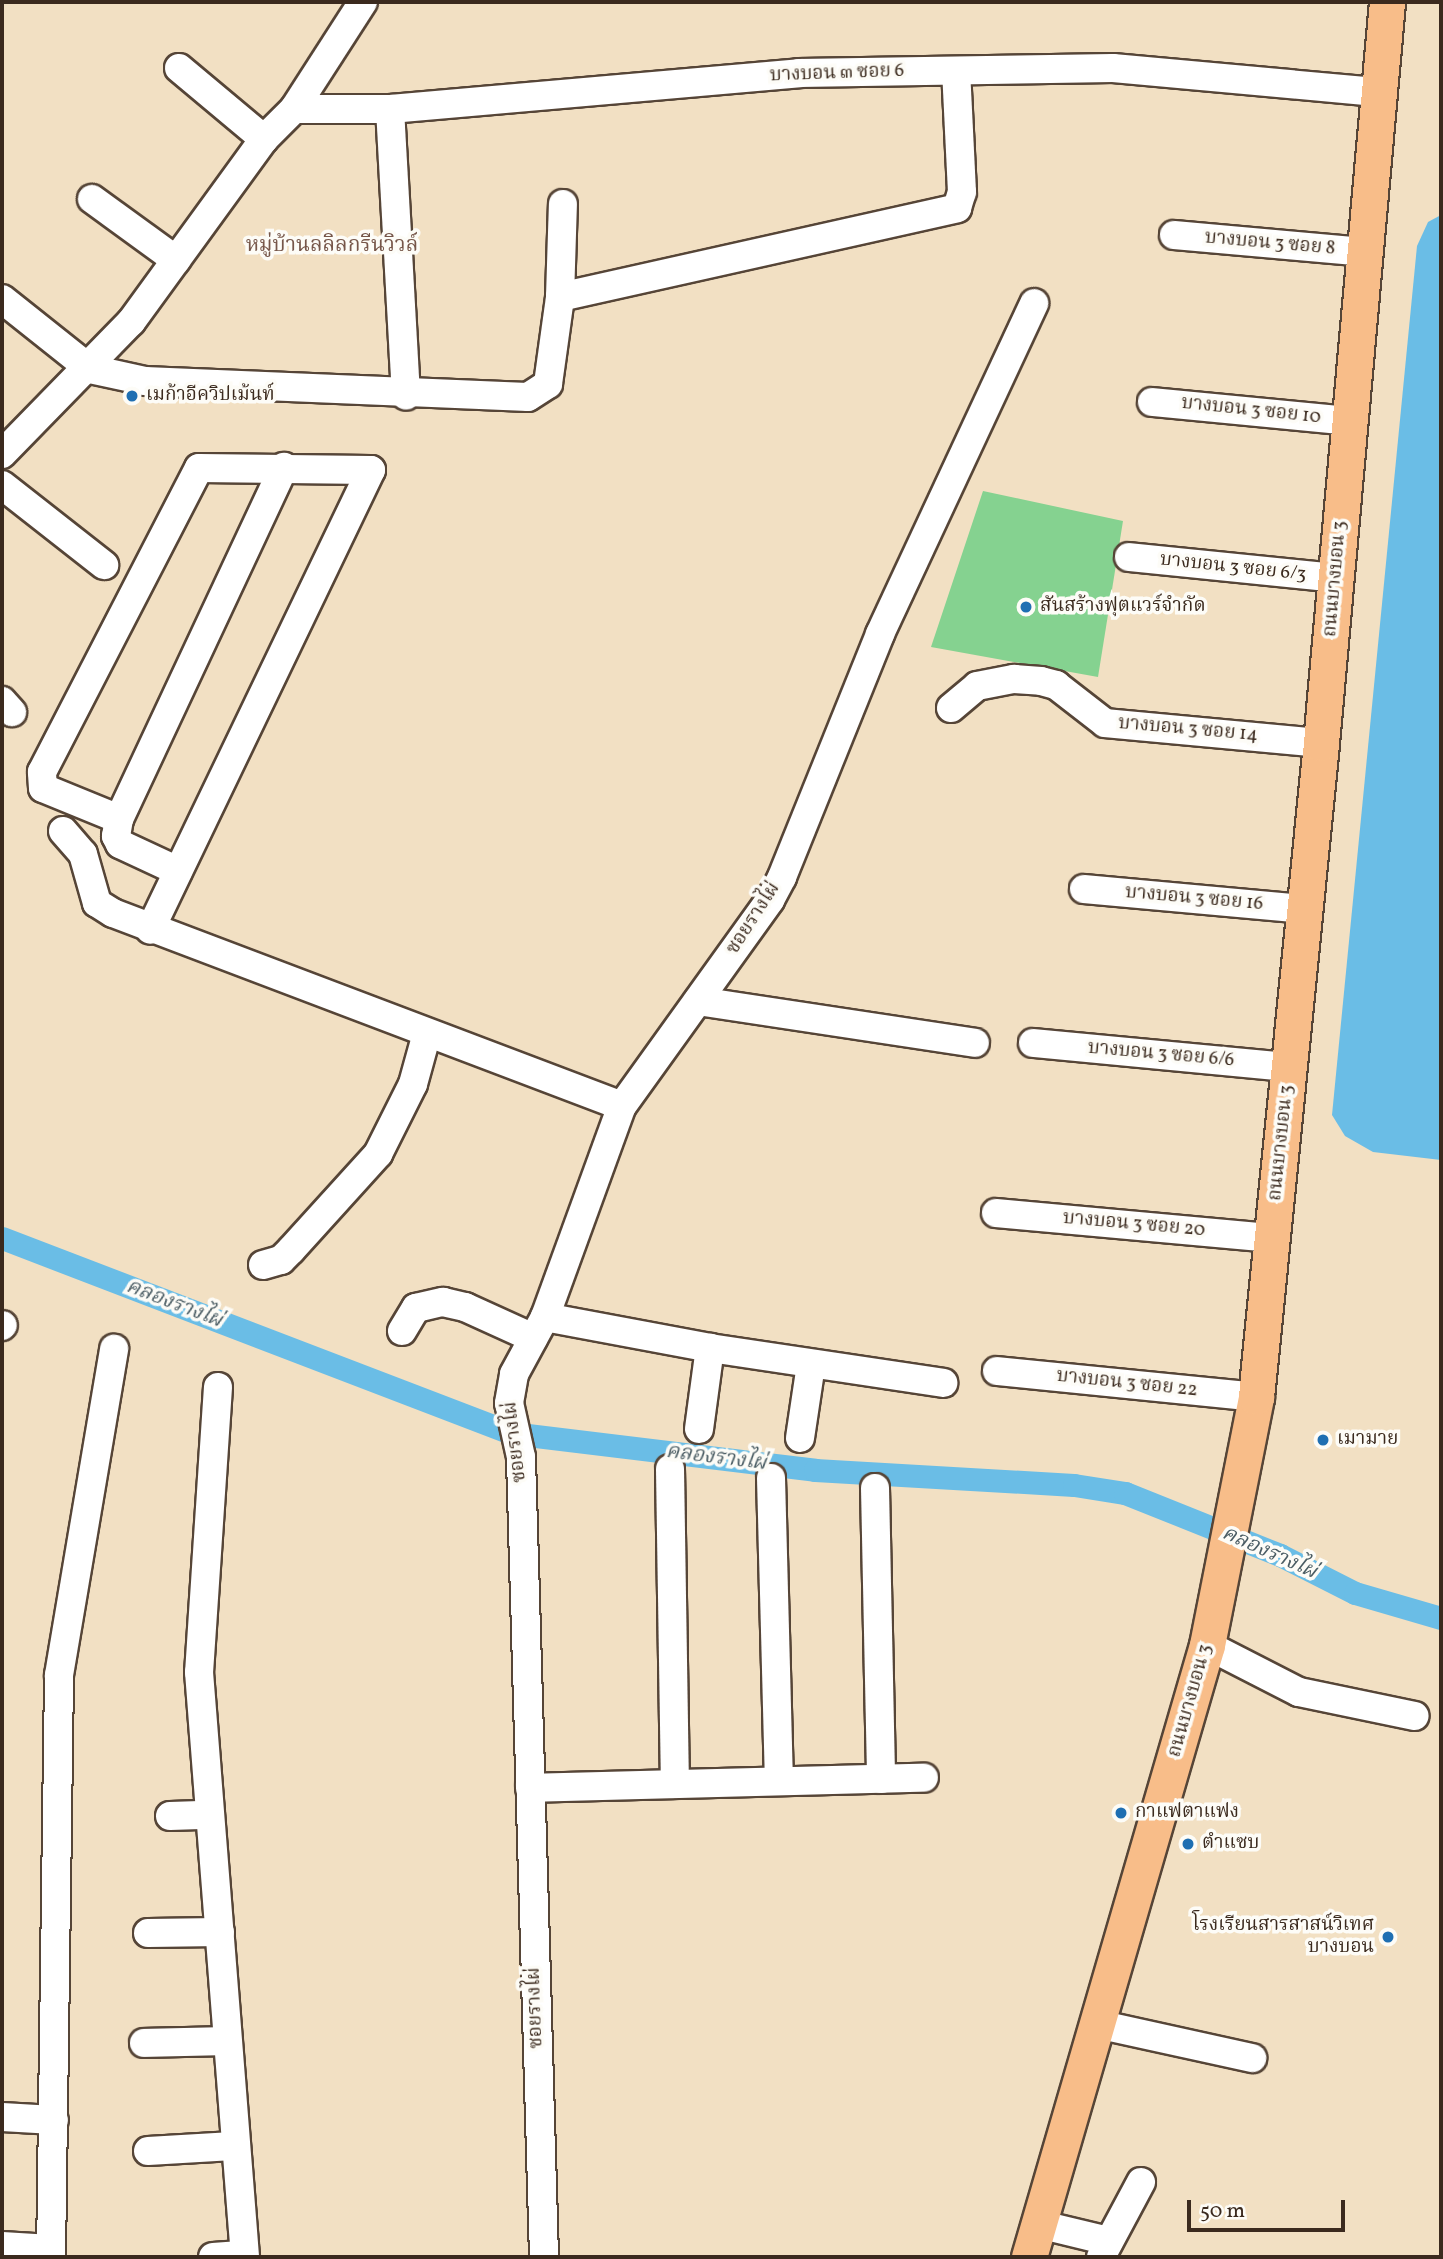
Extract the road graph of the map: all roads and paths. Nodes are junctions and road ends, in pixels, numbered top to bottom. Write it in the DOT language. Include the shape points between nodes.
graph roads {
  1 [pos="1387,2"];
  2 [pos="351,5"];
  3 [pos="179,68"];
  4 [pos="956,71"];
  5 [pos="1379,92"];
  6 [pos="294,109"];
  7 [pos="390,109"];
  8 [pos="264,139"];
  9 [pos="92,199"];
  10 [pos="563,204"];
  11 [pos="1174,235"];
  12 [pos="1366,252"];
  13 [pos="176,260"];
  14 [pos="560,297"];
  15 [pos="2,299"];
  16 [pos="1034,303"];
  17 [pos="90,369"];
  18 [pos="406,396"];
  19 [pos="1152,402"];
  20 [pos="1350,421"];
  21 [pos="2,454"];
  22 [pos="284,467"];
  23 [pos="2,485"];
  24 [pos="1129,558"];
  25 [pos="104,565"];
  26 [pos="1336,578"];
  27 [pos="951,708"];
  28 [pos="1321,743"];
  29 [pos="119,819"];
  30 [pos="63,831"];
  31 [pos="178,871"];
  32 [pos="1084,889"];
  33 [pos="1305,909"];
  34 [pos="150,930"];
  35 [pos="698,1001"];
  36 [pos="427,1033"];
  37 [pos="975,1043"];
  38 [pos="1033,1043"];
  39 [pos="1289,1067"];
  40 [pos="622,1105"];
  41 [pos="996,1213"];
  42 [pos="1272,1238"];
  43 [pos="262,1265"];
  44 [pos="539,1328"];
  45 [pos="402,1331"];
  46 [pos="710,1348"];
  47 [pos="114,1349"];
  48 [pos="811,1364"];
  49 [pos="997,1371"];
  50 [pos="943,1383"];
  51 [pos="218,1387"];
  52 [pos="1256,1397"];
  53 [pos="699,1429"];
  54 [pos="800,1438"];
  55 [pos="670,1469"];
  56 [pos="771,1478"];
  57 [pos="875,1488"];
  58 [pos="1208,1646"];
  59 [pos="1415,1716"];
  60 [pos="924,1778"];
  61 [pos="881,1779"];
  62 [pos="779,1781"];
  63 [pos="675,1784"];
  64 [pos="530,1788"];
  65 [pos="208,1815"];
  66 [pos="170,1816"];
  67 [pos="220,1932"];
  68 [pos="148,1933"];
  69 [pos="1097,2024"];
  70 [pos="226,2041"];
  71 [pos="144,2043"];
  72 [pos="1252,2058"];
  73 [pos="2,2117"];
  74 [pos="54,2120"];
  75 [pos="233,2146"];
  76 [pos="148,2151"];
  77 [pos="1141,2182"];
  78 [pos="1038,2224"];
  79 [pos="2,2246"];
  80 [pos="1105,2249"];
  81 [pos="51,2253"];
  82 [pos="244,2256"];
  83 [pos="212,2257"];
  84 [pos="544,2257"];
  85 [pos="1029,2257"];
  1 -- 5 [label="main road, ถนนบางบอน 3"];
  2 -- 6 [label="street"];
  3 -- 8 [label="street"];
  4 -- 5 [label="street, บางบอน ๓ ซอย 6" via="1113,68"];
  4 -- 7 [label="street, บางบอน ๓ ซอย 6" via="786,74"];
  4 -- 14 [label="street" via="962,192 957,208"];
  5 -- 12 [label="main road, ถนนบางบอน 3"];
  6 -- 7 [label="street, บางบอน ๓ ซอย 6"];
  6 -- 8 [label="street"];
  7 -- 18 [label="street"];
  8 -- 13 [label="street"];
  9 -- 13 [label="street"];
  10 -- 14 [label="street"];
  11 -- 12 [label="street, บางบอน 3 ซอย 8"];
  12 -- 20 [label="main road, ถนนบางบอน 3"];
  13 -- 17 [label="street"];
  14 -- 18 [label="street" via="544,391 528,397"];
  15 -- 17 [label="street"];
  16 -- 35 [label="street, ซอยรางไผ่" via="880,634 782,877"];
  17 -- 18 [label="street" via="145,381"];
  17 -- 21 [label="street"];
  19 -- 20 [label="street, บางบอน 3 ซอย 10"];
  20 -- 26 [label="main road, ถนนบางบอน 3"];
  22 -- 29 [label="street"];
  22 -- 29 [label="street" via="199,468 42,772 43,788"];
  22 -- 31 [label="street" via="369,468 373,473"];
  23 -- 25 [label="street"];
  24 -- 26 [label="street, บางบอน 3 ซอย 6/3"];
  26 -- 28 [label="main road, ถนนบางบอน 3"];
  27 -- 28 [label="street, บางบอน 3 ซอย 14" via="977,686 1014,679 1041,681 1056,685 1105,723"];
  28 -- 33 [label="main road, ถนนบางบอน 3"];
  29 -- 31 [label="street" via="116,836 120,844"];
  30 -- 34 [label="street" via="83,855 97,903"];
  31 -- 34 [label="street"];
  32 -- 33 [label="street, บางบอน 3 ซอย 16"];
  33 -- 39 [label="main road, ถนนบางบอน 3"];
  34 -- 36 [label="street"];
  35 -- 37 [label="street"];
  35 -- 40 [label="street, ซอยรางไผ่"];
  36 -- 40 [label="street"];
  36 -- 43 [label="street" via="412,1084 378,1154 281,1260"];
  38 -- 39 [label="street, บางบอน 3 ซอย 6/6"];
  39 -- 42 [label="main road, ถนนบางบอน 3"];
  40 -- 44 [label="street, ซอยรางไผ่"];
  41 -- 42 [label="street, บางบอน 3 ซอย 20"];
  42 -- 52 [label="main road, ถนนบางบอน 3"];
  44 -- 45 [label="street" via="443,1302 416,1308"];
  44 -- 46 [label="street"];
  44 -- 64 [label="street, ซอยรางไผ่" via="514,1374 509,1403 521,1457"];
  46 -- 48 [label="street"];
  46 -- 53 [label="street"];
  47 -- 74 [label="street" via="59,1675"];
  48 -- 50 [label="street"];
  48 -- 54 [label="street"];
  49 -- 52 [label="street, บางบอน 3 ซอย 22"];
  51 -- 65 [label="street" via="199,1672"];
  52 -- 58 [label="main road, ถนนบางบอน 3"];
  55 -- 63 [label="street"];
  56 -- 62 [label="street"];
  57 -- 61 [label="street"];
  58 -- 59 [label="street" via="1299,1692"];
  58 -- 69 [label="main road, ถนนบางบอน 3"];
  60 -- 61 [label="street"];
  61 -- 62 [label="street"];
  62 -- 63 [label="street"];
  63 -- 64 [label="street"];
  64 -- 84 [label="street, ซอยรางไผ่"];
  65 -- 66 [label="street"];
  65 -- 67 [label="street"];
  67 -- 68 [label="street"];
  67 -- 70 [label="street"];
  69 -- 72 [label="street"];
  69 -- 78 [label="main road, ถนนบางบอน 3"];
  70 -- 71 [label="street"];
  70 -- 75 [label="street"];
  73 -- 74 [label="street"];
  74 -- 81 [label="street"];
  75 -- 76 [label="street"];
  75 -- 82 [label="street"];
  77 -- 80 [label="street"];
  78 -- 80 [label="street"];
  78 -- 85 [label="main road, ถนนบางบอน 3"];
  79 -- 81 [label="street"];
  82 -- 83 [label="street"];
}
